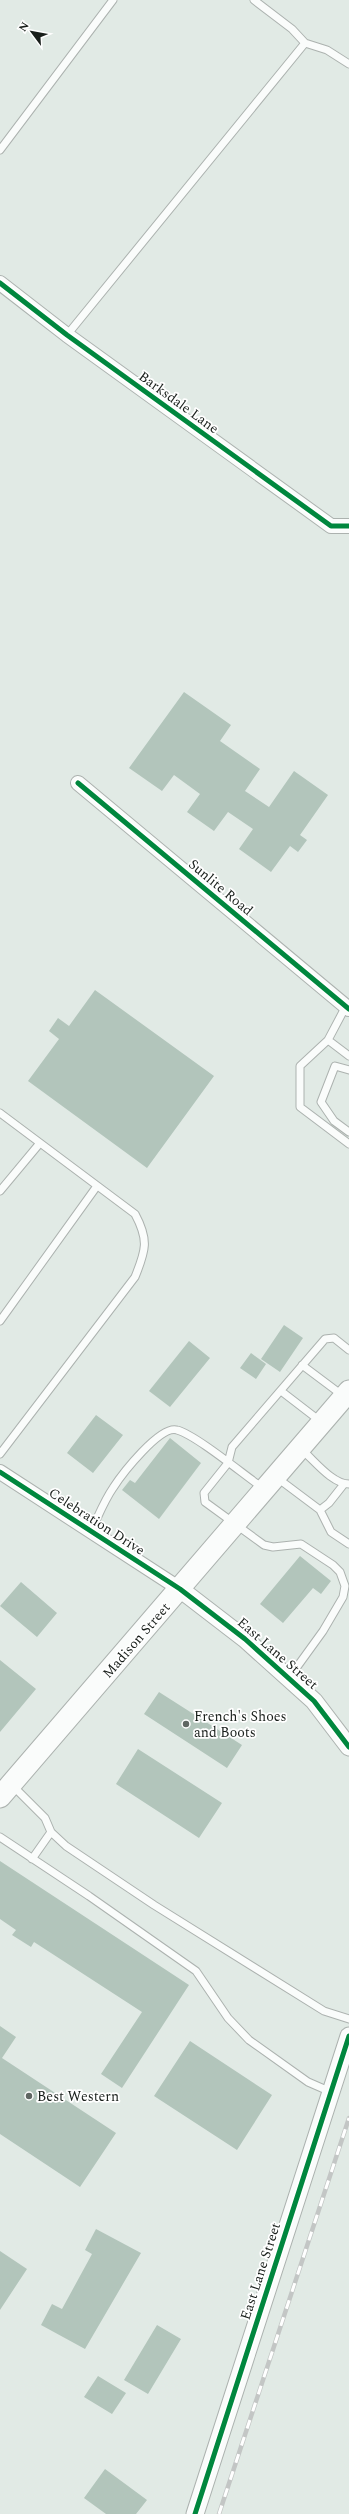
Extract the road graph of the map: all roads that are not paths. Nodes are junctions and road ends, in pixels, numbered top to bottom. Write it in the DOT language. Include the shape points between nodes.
graph roads {
  1 [pos="113,0"];
  2 [pos="254,0"];
  3 [pos="305,43"];
  4 [pos="349,64"];
  5 [pos="0,150"];
  6 [pos="0,283"];
  7 [pos="67,335"];
  8 [pos="349,526"];
  9 [pos="78,783"];
  10 [pos="348,1008"];
  11 [pos="328,1040"];
  12 [pos="349,1056"];
  13 [pos="349,1070"];
  14 [pos="0,1112"];
  15 [pos="349,1132"];
  16 [pos="40,1143"];
  17 [pos="349,1144"];
  18 [pos="97,1186"];
  19 [pos="0,1191"];
  20 [pos="0,1321"];
  21 [pos="349,1350"];
  22 [pos="302,1365"];
  23 [pos="281,1391"];
  24 [pos="346,1394"];
  25 [pos="322,1423"];
  26 [pos="300,1448"];
  27 [pos="0,1454"];
  28 [pos="228,1463"];
  29 [pos="0,1472"];
  30 [pos="270,1483"];
  31 [pos="346,1484"];
  32 [pos="320,1510"];
  33 [pos="234,1525"];
  34 [pos="91,1531"];
  35 [pos="349,1544"];
  36 [pos="180,1589"];
  37 [pos="289,1678"];
  38 [pos="349,1747"];
  39 [pos="6,1791"];
  40 [pos="51,1832"];
  41 [pos="0,1838"];
  42 [pos="32,1858"];
  43 [pos="349,2019"];
  44 [pos="349,2036"];
  45 [pos="331,2092"];
  46 [pos="195,2514"];
  1 -- 5 [label="lane"];
  2 -- 3 [label="lane" via="292,29"];
  3 -- 4 [label="lane" via="327,50"];
  3 -- 7 [label="lane"];
  6 -- 7 [label="street, Barksdale Lane"];
  7 -- 8 [label="street, Barksdale Lane" via="330,526"];
  9 -- 10 [label="street, Sunlite Road"];
  10 -- 11 [label="lane"];
  11 -- 12 [label="lane"];
  11 -- 17 [label="lane" via="300,1066 300,1107"];
  13 -- 15 [label="lane" via="335,1066 321,1102 334,1121"];
  14 -- 16 [label="lane"];
  16 -- 18 [label="lane"];
  16 -- 19 [label="lane"];
  18 -- 20 [label="lane"];
  18 -- 27 [label="lane" via="135,1214 144,1231 144,1255 135,1277"];
  21 -- 22 [label="lane" via="334,1338 325,1339"];
  22 -- 23 [label="lane"];
  22 -- 24 [label="lane"];
  23 -- 25 [label="lane"];
  23 -- 28 [label="lane" via="232,1447"];
  24 -- 25 [label="main road, Madison Street"];
  25 -- 26 [label="main road, Madison Street"];
  26 -- 30 [label="main road, Madison Street"];
  26 -- 31 [label="lane"];
  28 -- 30 [label="lane"];
  28 -- 33 [label="lane" via="204,1493 204,1497 205,1502"];
  28 -- 34 [label="lane" via="176,1429 163,1432 131,1464 112,1489"];
  29 -- 34 [label="street, Celebration Drive"];
  30 -- 32 [label="lane"];
  30 -- 33 [label="main road, Madison Street"];
  31 -- 32 [label="lane"];
  32 -- 35 [label="lane" via="331,1532"];
  33 -- 36 [label="main road, Madison Street"];
  33 -- 37 [label="lane" via="264,1545 273,1547 301,1544 340,1572 345,1586 343,1597 323,1631"];
  34 -- 36 [label="street, Celebration Drive"];
  36 -- 37 [label="street, East Lane Street" via="245,1639"];
  36 -- 39 [label="main road, Madison Street"];
  37 -- 38 [label="street, East Lane Street" via="314,1701"];
  39 -- 40 [label="lane" via="45,1818"];
  40 -- 42 [label="lane"];
  40 -- 43 [label="lane" via="66,1846 154,1906 324,2011"];
  41 -- 42 [label="lane"];
  42 -- 45 [label="lane" via="196,1971 228,2018 249,2040 308,2082"];
  44 -- 45 [label="street, East Lane Street"];
  45 -- 46 [label="street, East Lane Street"];
}
